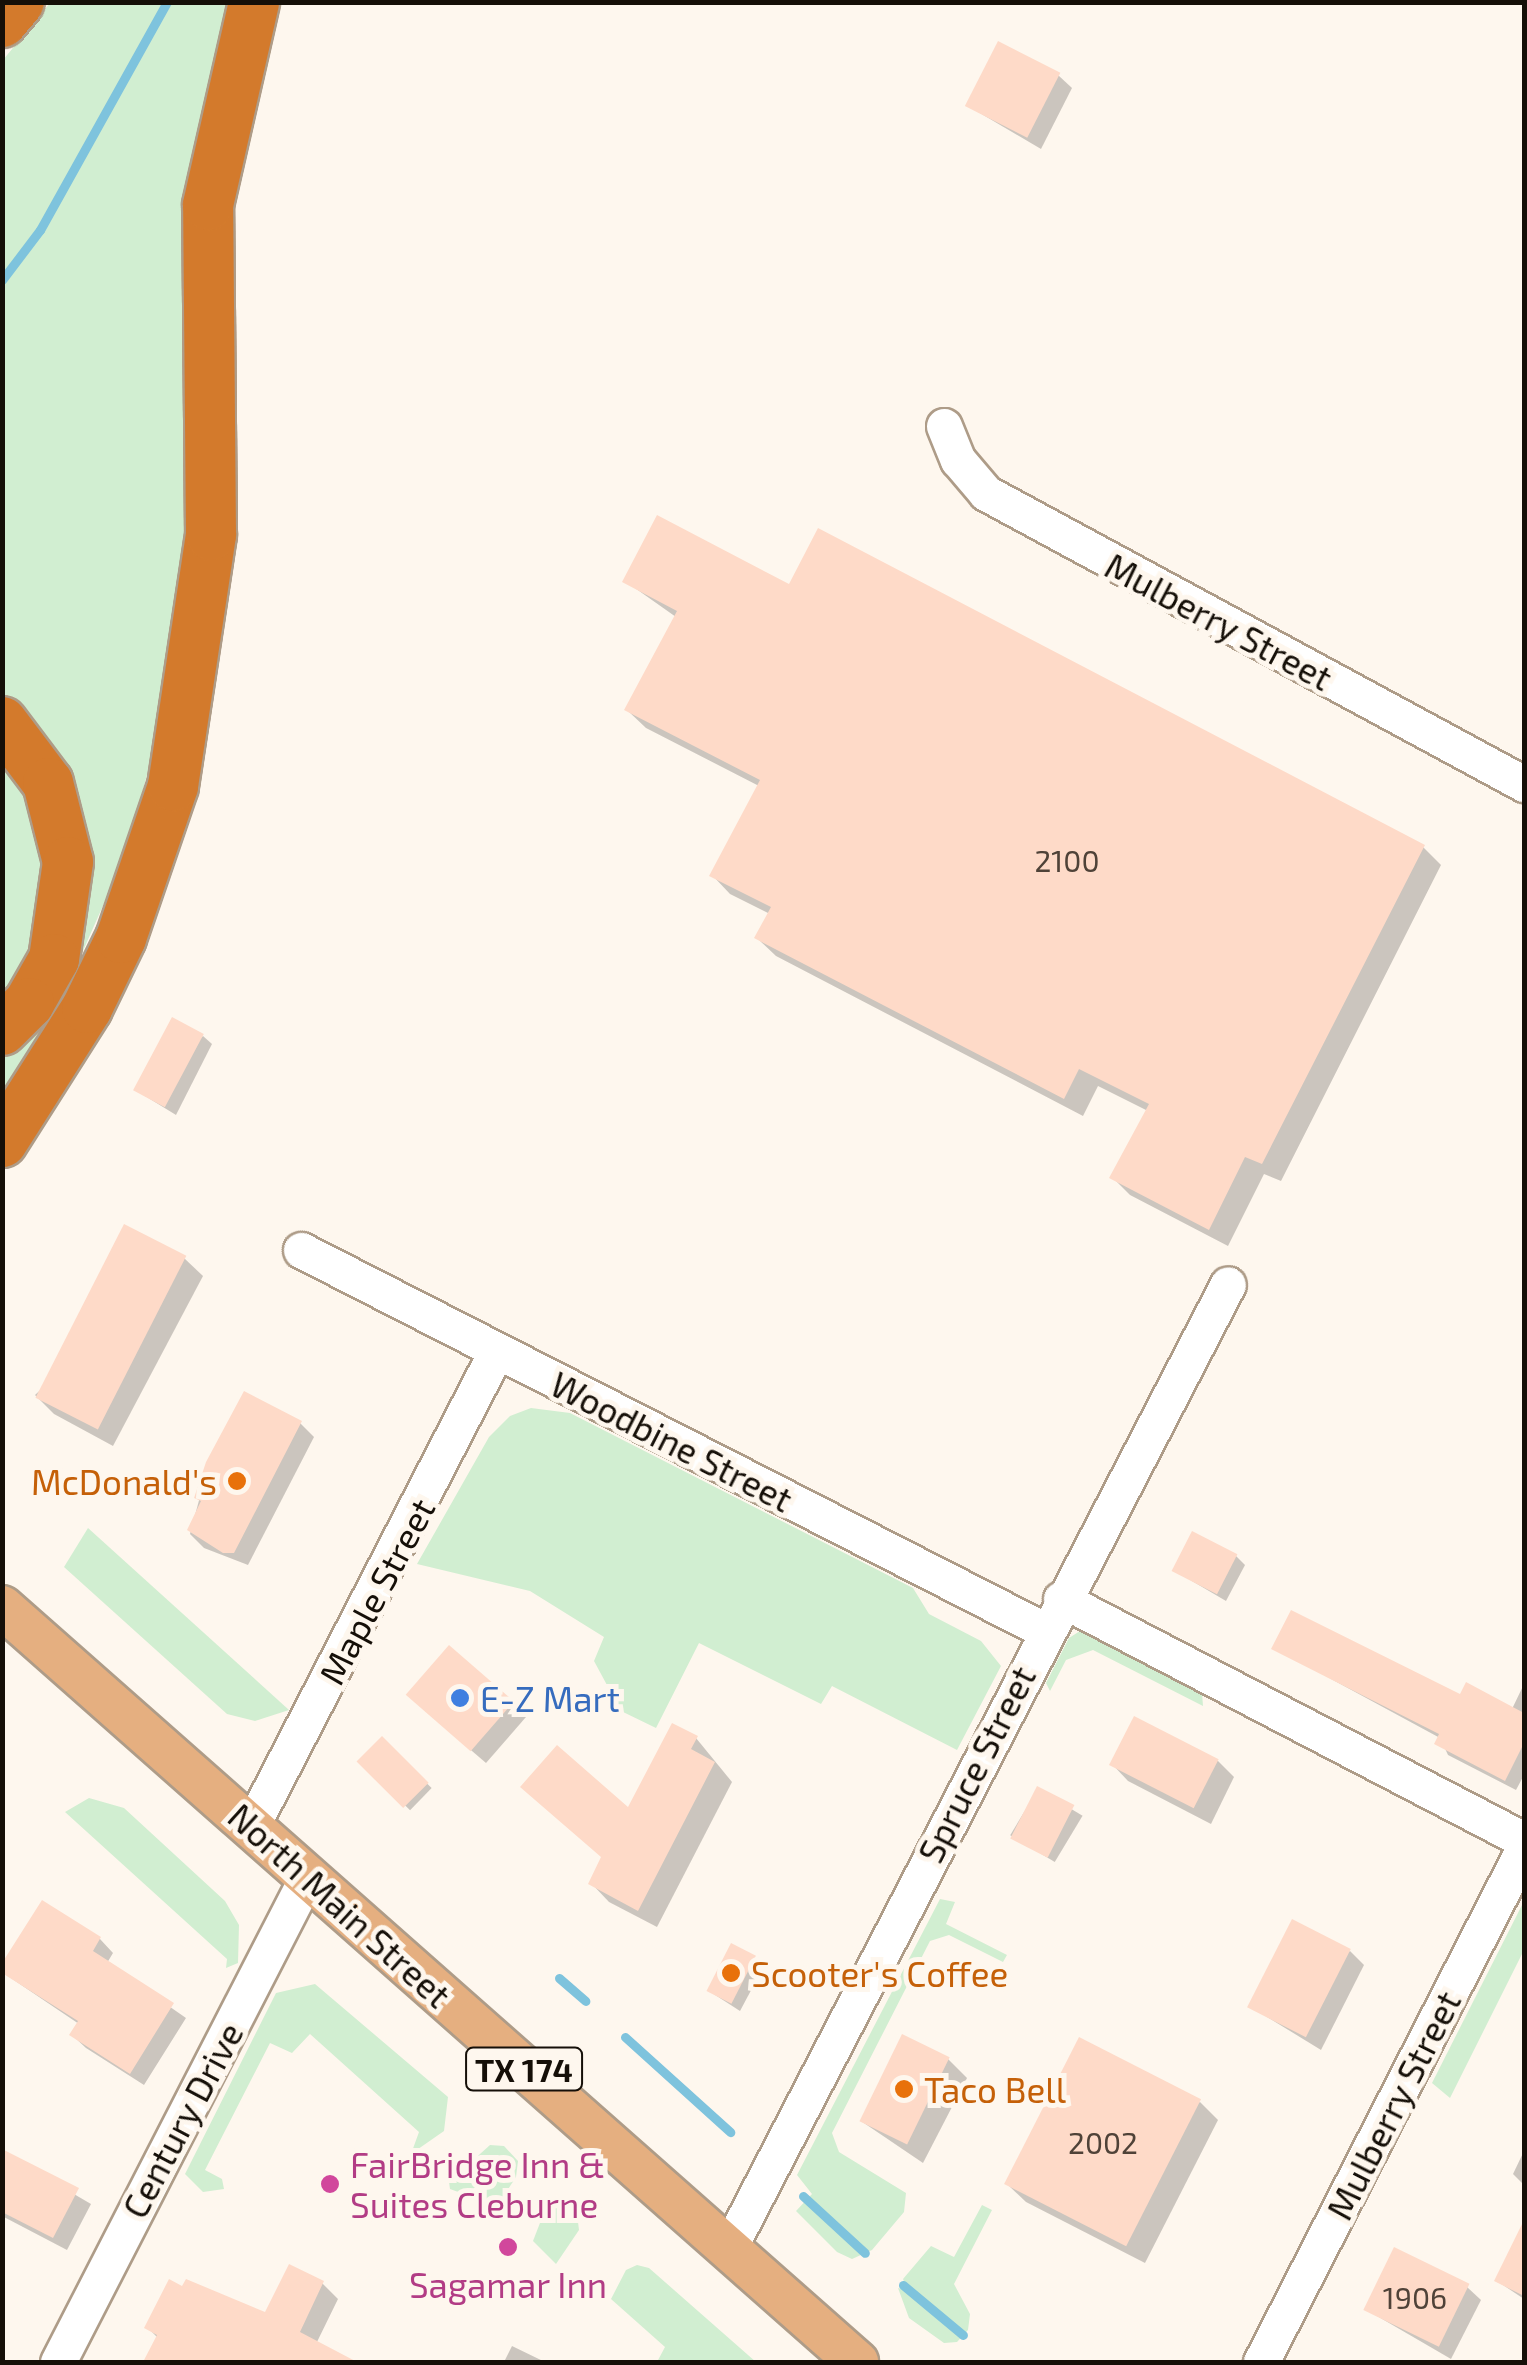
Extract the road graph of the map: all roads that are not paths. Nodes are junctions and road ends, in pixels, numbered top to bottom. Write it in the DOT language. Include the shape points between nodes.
graph roads {
  1 [pos="19,2"];
  2 [pos="254,2"];
  3 [pos="2,22"];
  4 [pos="944,426"];
  5 [pos="2,722"];
  6 [pos="1524,784"];
  7 [pos="2,1030"];
  8 [pos="2,1142"];
  9 [pos="301,1250"];
  10 [pos="1228,1284"];
  11 [pos="496,1352"];
  12 [pos="2,1607"];
  13 [pos="1053,1615"];
  14 [pos="251,1828"];
  15 [pos="1524,1840"];
  16 [pos="1524,1848"];
  17 [pos="307,1877"];
  18 [pos="729,2248"];
  19 [pos="58,2362"];
  20 [pos="857,2362"];
  21 [pos="1260,2362"];
  1 -- 3 [label="highway"];
  2 -- 8 [label="highway" via="208,205 211,534 173,786 112,956"];
  4 -- 6 [label="street, Mulberry Street" via="958,460 986,493"];
  5 -- 7 [label="highway" via="48,782 68,862 54,959 29,1003"];
  9 -- 11 [label="street, Woodbine Street"];
  10 -- 13 [label="street, Spruce Street"];
  11 -- 13 [label="street, Woodbine Street"];
  11 -- 14 [label="street, Maple Street"];
  12 -- 14 [label="main road, North Main Street / TX 174"];
  13 -- 15 [label="street, Woodbine Street"];
  13 -- 18 [label="street, Spruce Street"];
  14 -- 17 [label="main road, North Main Street / TX 174"];
  16 -- 21 [label="street, Mulberry Street"];
  17 -- 18 [label="main road, North Main Street / TX 174"];
  17 -- 19 [label="street, Century Drive"];
  18 -- 20 [label="main road, North Main Street / TX 174"];
}
